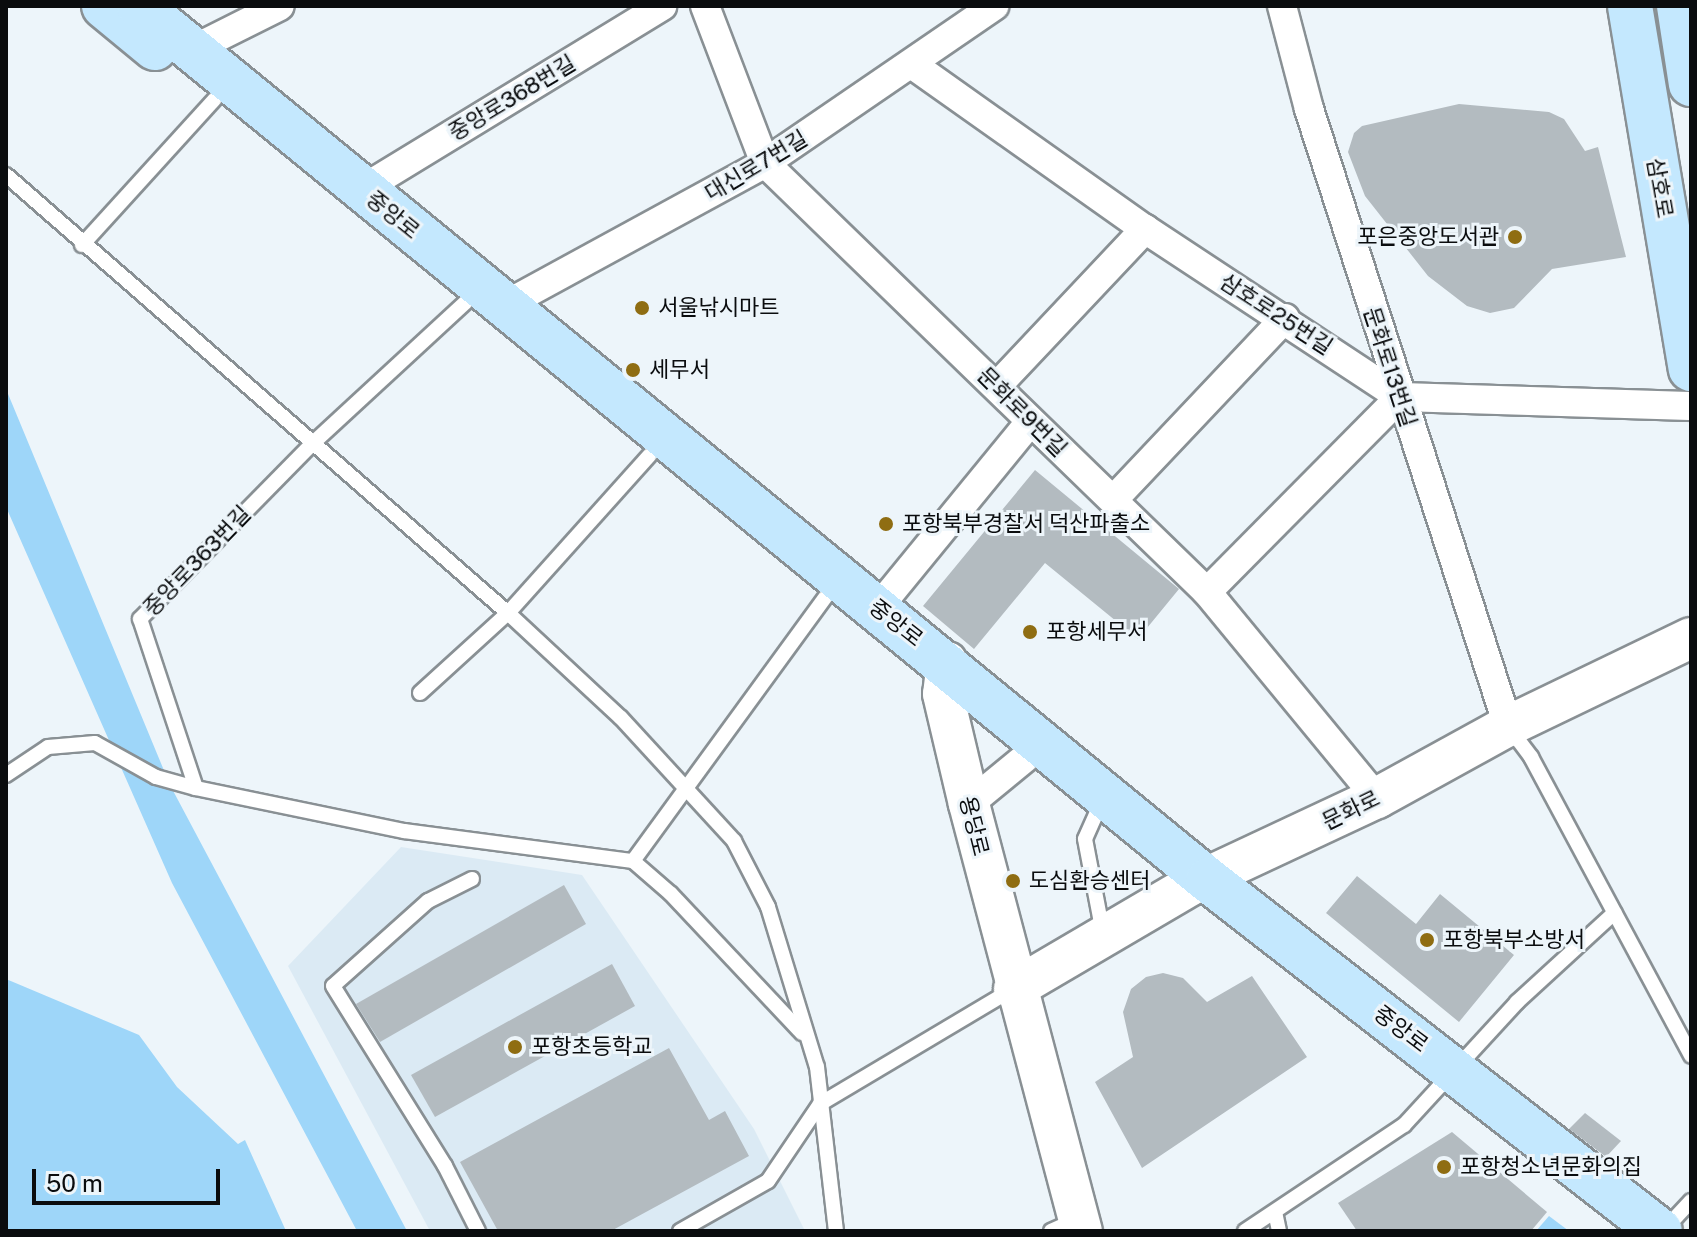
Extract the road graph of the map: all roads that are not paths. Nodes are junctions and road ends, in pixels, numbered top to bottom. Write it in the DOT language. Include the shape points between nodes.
graph roads {
  1 [pos="104,6"];
  2 [pos="139,6"];
  3 [pos="280,6"];
  4 [pos="662,6"];
  5 [pos="705,6"];
  6 [pos="1282,6"];
  7 [pos="1630,6"];
  8 [pos="980,10"];
  9 [pos="1675,10"];
  10 [pos="192,50"];
  11 [pos="913,65"];
  12 [pos="1691,84"];
  13 [pos="215,99"];
  14 [pos="765,163"];
  15 [pos="6,175"];
  16 [pos="361,190"];
  17 [pos="1145,229"];
  18 [pos="82,245"];
  19 [pos="485,303"];
  20 [pos="1285,318"];
  21 [pos="1691,369"];
  22 [pos="997,386"];
  23 [pos="1400,397"];
  24 [pos="1691,406"];
  25 [pos="1029,423"];
  26 [pos="312,444"];
  27 [pos="650,455"];
  28 [pos="1114,499"];
  29 [pos="1207,592"];
  30 [pos="825,598"];
  31 [pos="877,609"];
  32 [pos="508,613"];
  33 [pos="1691,638"];
  34 [pos="945,678"];
  35 [pos="420,693"];
  36 [pos="1508,726"];
  37 [pos="1025,758"];
  38 [pos="6,775"];
  39 [pos="685,783"];
  40 [pos="196,788"];
  41 [pos="1377,798"];
  42 [pos="1101,803"];
  43 [pos="969,804"];
  44 [pos="633,861"];
  45 [pos="472,879"];
  46 [pos="1200,882"];
  47 [pos="1614,913"];
  48 [pos="1104,936"];
  49 [pos="1014,989"];
  50 [pos="805,1036"];
  51 [pos="1691,1056"];
  52 [pos="1447,1080"];
  53 [pos="820,1104"];
  54 [pos="1691,1201"];
  55 [pos="1275,1212"];
  56 [pos="1070,1227"];
  57 [pos="478,1231"];
  58 [pos="680,1231"];
  59 [pos="836,1231"];
  60 [pos="1245,1231"];
  61 [pos="1279,1231"];
  62 [pos="1623,1231"];
  63 [pos="1661,1231"];
  1 -- 13 [label="main road, 중앙로"];
  2 -- 10 [label="main road, 중앙로"];
  3 -- 10 [label="street"];
  4 -- 16 [label="street, 중앙로368번길"];
  5 -- 14 [label="street, 문화로9번길"];
  6 -- 23 [label="street, 문화로13번길"];
  7 -- 21 [label="main road, 삼호로"];
  8 -- 11 [label="street, 대신로7번길"];
  9 -- 12 [label="main road"];
  10 -- 16 [label="main road, 중앙로"];
  11 -- 14 [label="street, 대신로7번길"];
  11 -- 17 [label="street, 삼호로25번길"];
  13 -- 18 [label="lane"];
  13 -- 19 [label="main road, 중앙로"];
  14 -- 19 [label="street, 대신로7번길"];
  14 -- 22 [label="street, 문화로9번길"];
  15 -- 18 [label="lane"];
  16 -- 19 [label="main road, 중앙로"];
  17 -- 20 [label="street, 삼호로25번길"];
  17 -- 22 [label="street"];
  18 -- 26 [label="lane"];
  19 -- 26 [label="lane, 중앙로363번길"];
  19 -- 27 [label="main road, 중앙로"];
  19 -- 31 [label="main road, 중앙로"];
  20 -- 23 [label="street, 삼호로25번길"];
  20 -- 28 [label="street"];
  22 -- 25 [label="street, 문화로9번길"];
  23 -- 24 [label="street"];
  23 -- 29 [label="street"];
  23 -- 36 [label="street, 문화로13번길"];
  25 -- 28 [label="street, 문화로9번길"];
  25 -- 31 [label="street"];
  26 -- 32 [label="lane"];
  26 -- 40 [label="lane, 중앙로363번길" via="140,619"];
  27 -- 30 [label="main road, 중앙로"];
  27 -- 32 [label="lane"];
  28 -- 29 [label="street, 문화로9번길"];
  29 -- 41 [label="street, 문화로9번길"];
  30 -- 34 [label="main road, 중앙로"];
  30 -- 39 [label="lane"];
  31 -- 34 [label="main road, 중앙로"];
  32 -- 35 [label="lane"];
  32 -- 39 [label="lane"];
  33 -- 36 [label="street, 문화로"];
  34 -- 37 [label="main road, 중앙로"];
  34 -- 43 [label="street, 용당로"];
  34 -- 46 [label="main road, 중앙로"];
  36 -- 41 [label="street, 문화로"];
  36 -- 47 [label="lane" via="1531,757"];
  37 -- 42 [label="main road, 중앙로"];
  37 -- 43 [label="street"];
  38 -- 40 [label="lane" via="48,747 95,743 156,777"];
  39 -- 44 [label="lane"];
  39 -- 50 [label="lane" via="734,841 768,907"];
  40 -- 44 [label="lane" via="404,831"];
  41 -- 46 [label="street, 문화로"];
  42 -- 46 [label="main road, 중앙로"];
  42 -- 48 [label="lane" via="1085,839"];
  43 -- 49 [label="street, 용당로"];
  44 -- 50 [label="lane"];
  45 -- 57 [label="lane" via="428,901 333,986 445,1166"];
  46 -- 48 [label="street, 문화로"];
  46 -- 52 [label="main road, 중앙로"];
  47 -- 51 [label="lane"];
  47 -- 52 [label="lane" via="1517,1002"];
  48 -- 49 [label="street, 문화로"];
  49 -- 53 [label="lane"];
  49 -- 56 [label="street, 용당로"];
  50 -- 53 [label="lane" via="817,1067"];
  52 -- 55 [label="lane" via="1404,1125"];
  52 -- 62 [label="main road, 중앙로"];
  52 -- 63 [label="main road, 중앙로"];
  53 -- 58 [label="lane" via="768,1181"];
  53 -- 59 [label="lane"];
  54 -- 63 [label="lane"];
  55 -- 60 [label="lane"];
  55 -- 61 [label="lane"];
}
